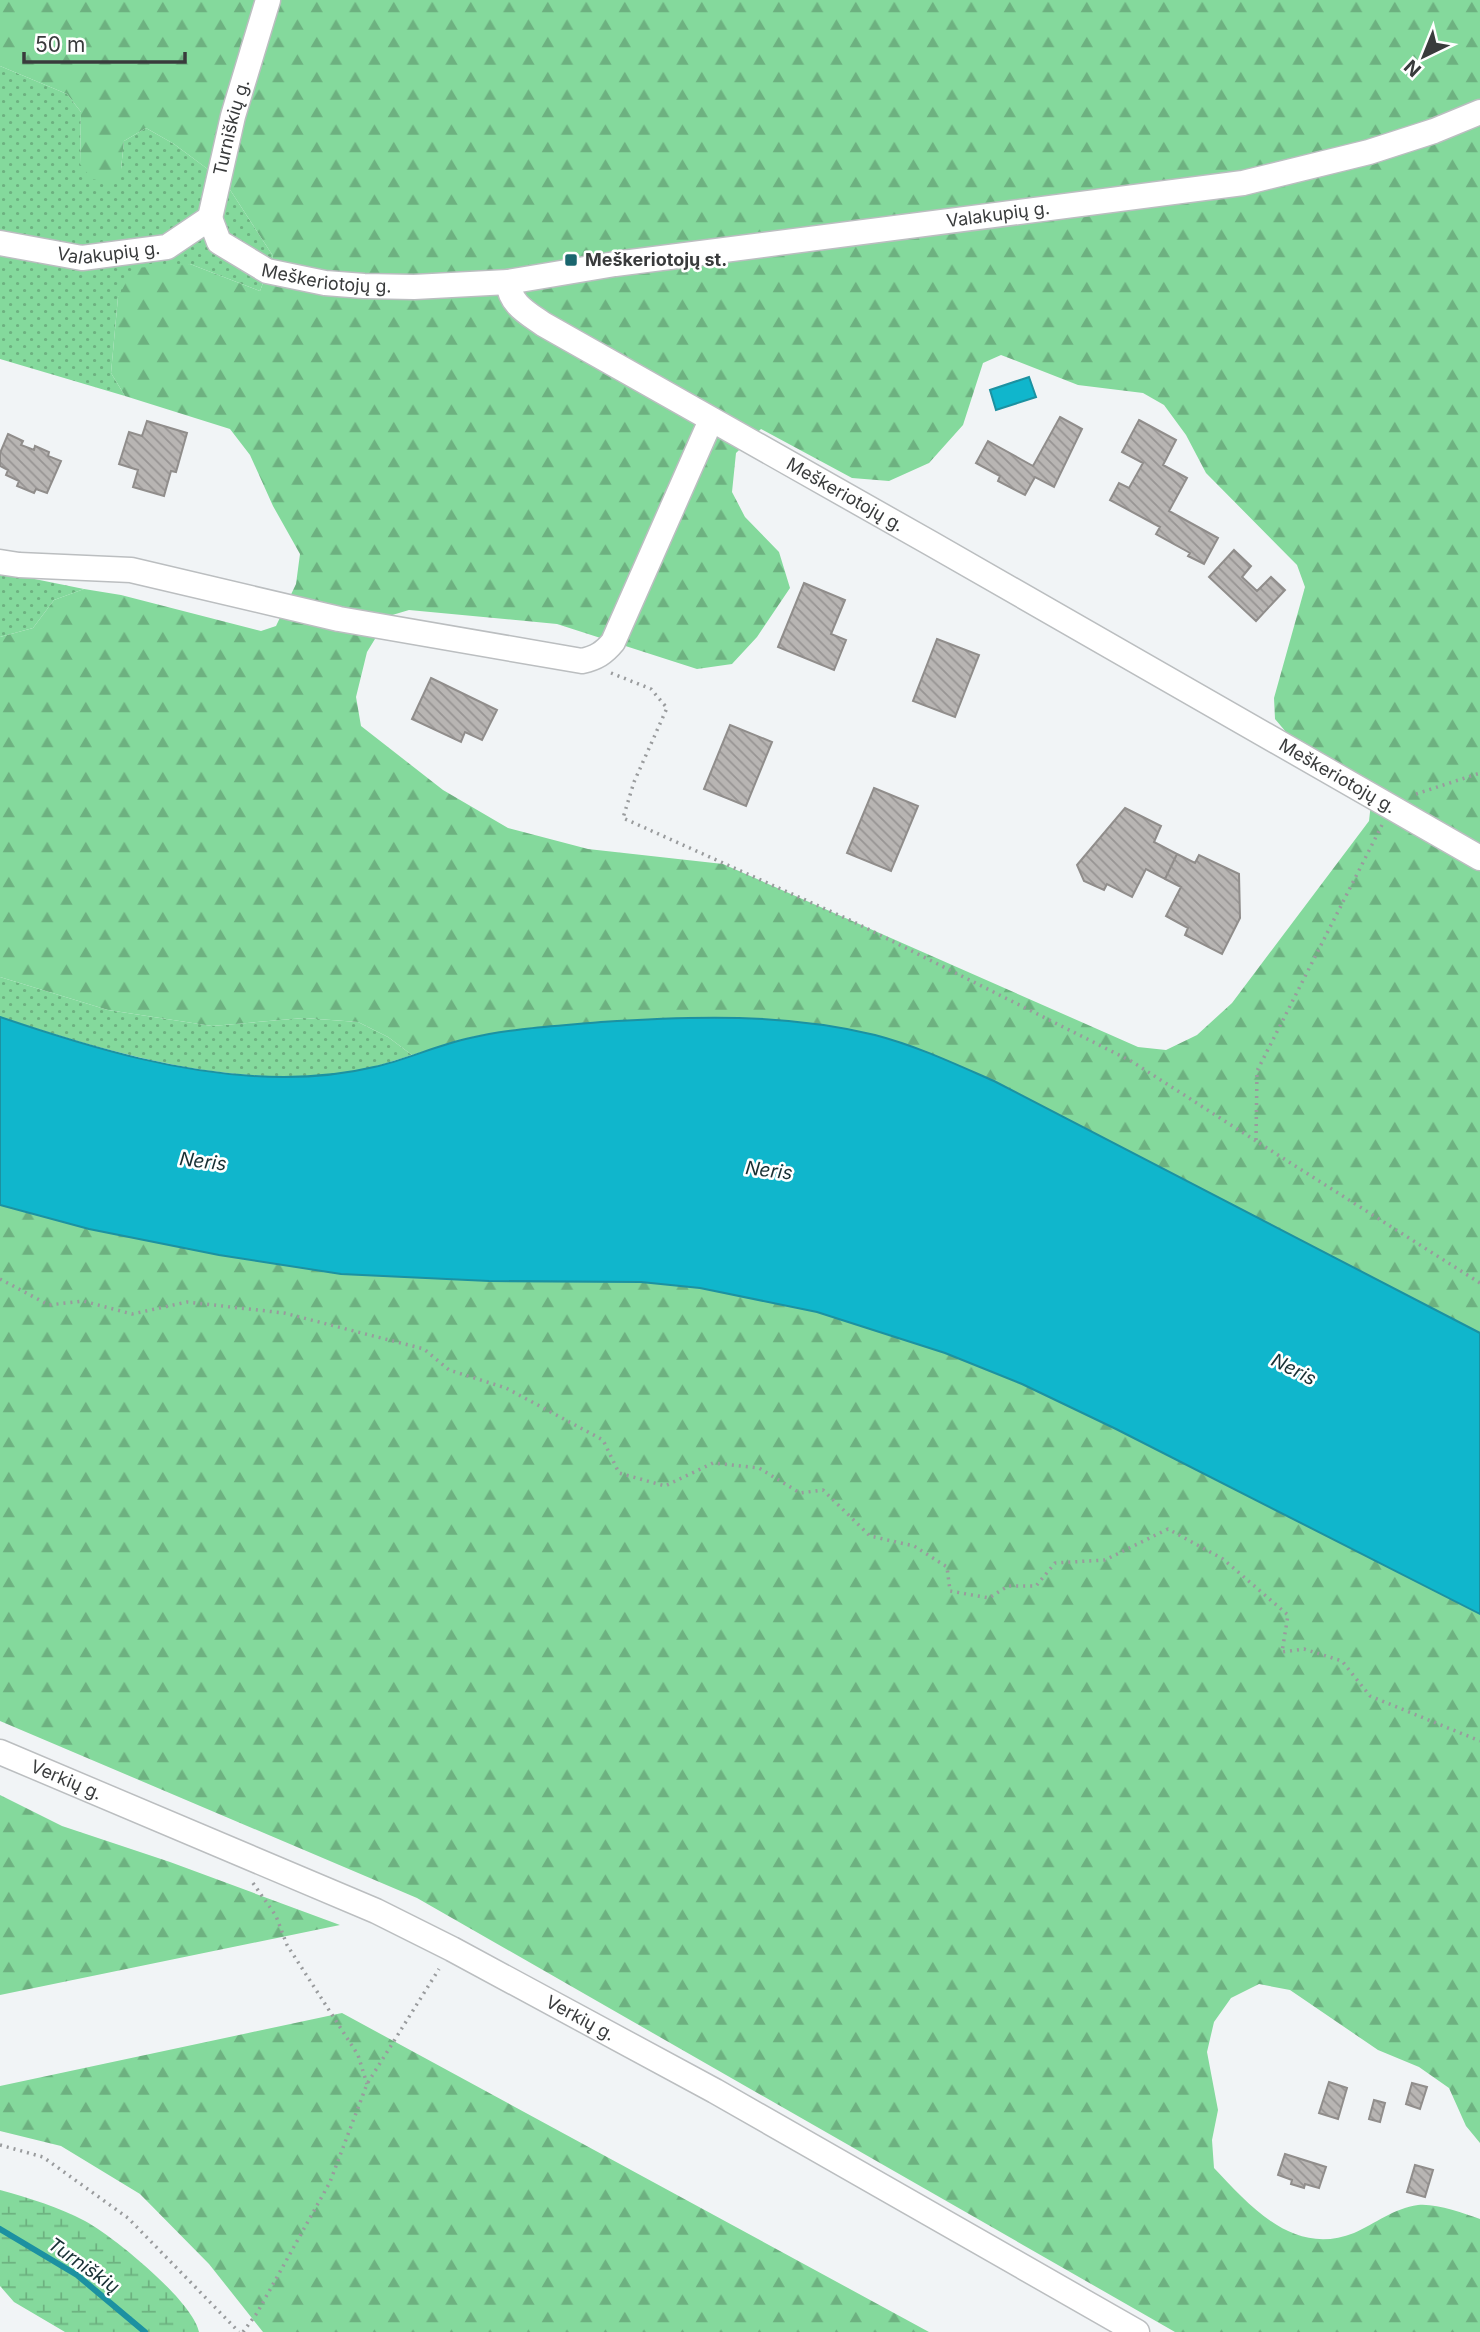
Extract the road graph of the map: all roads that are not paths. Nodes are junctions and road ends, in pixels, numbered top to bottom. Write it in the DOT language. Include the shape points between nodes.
graph roads {
  1 [pos="268,0"];
  2 [pos="1480,111"];
  3 [pos="209,218"];
  4 [pos="0,243"];
  5 [pos="508,282"];
  6 [pos="711,420"];
  7 [pos="0,562"];
  8 [pos="1480,859"];
  9 [pos="0,1752"];
  10 [pos="1137,2332"];
  1 -- 3 [label="street, Turniškių g."];
  2 -- 5 [label="street, Valakupių g." via="1369,152 1243,183 615,264"];
  3 -- 4 [label="street, Valakupių g." via="167,247 82,258"];
  3 -- 5 [label="street, Meškeriotojų g." via="219,242 267,271 364,286"];
  5 -- 6 [label="street, Meškeriotojų g." via="517,306 543,324"];
  6 -- 7 [label="street" via="613,642 593,659 582,661 339,619 131,570"];
  6 -- 8 [label="street, Meškeriotojų g."];
  9 -- 10 [label="street, Verkių g." via="259,1860 452,1949 715,2091"];
}
